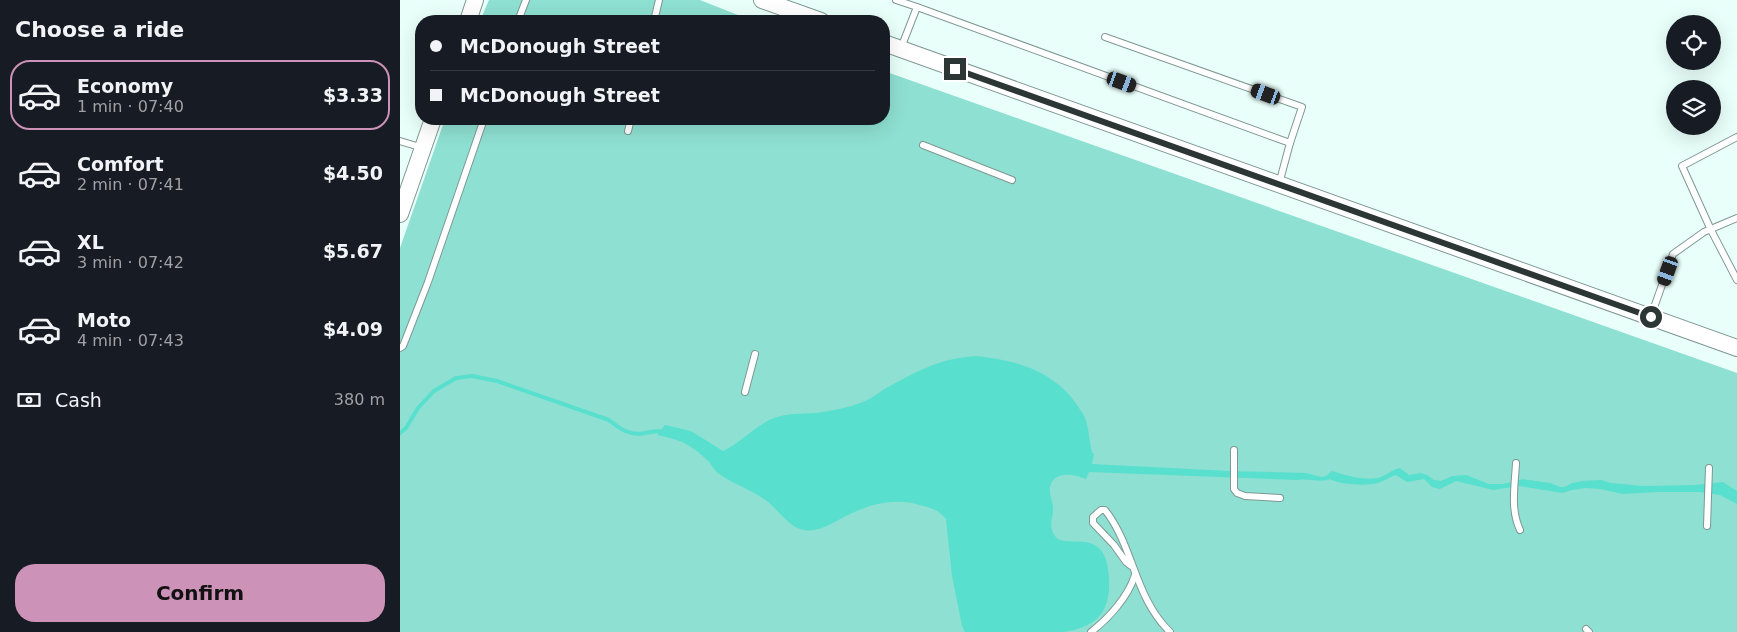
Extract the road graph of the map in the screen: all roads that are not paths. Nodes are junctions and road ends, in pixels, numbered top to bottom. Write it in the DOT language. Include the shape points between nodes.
graph roads {
  1 [pos="475,0"];
  2 [pos="526,0"];
  3 [pos="659,0"];
  4 [pos="762,0"];
  5 [pos="896,0"];
  6 [pos="917,7"];
  7 [pos="472,15"];
  8 [pos="520,15"];
  9 [pos="655,15"];
  10 [pos="804,15"];
  11 [pos="1105,37"];
  12 [pos="890,46"];
  13 [pos="901,50"];
  14 [pos="432,125"];
  15 [pos="482,125"];
  16 [pos="629,125"];
  17 [pos="628,131"];
  18 [pos="1737,137"];
  19 [pos="400,141"];
  20 [pos="1290,143"];
  21 [pos="923,145"];
  22 [pos="423,148"];
  23 [pos="1012,180"];
  24 [pos="1279,184"];
  25 [pos="400,214"];
  26 [pos="1737,218"];
  27 [pos="1710,230"];
  28 [pos="1737,280"];
  29 [pos="1651,317"];
  30 [pos="400,348"];
  31 [pos="1737,348"];
  32 [pos="755,354"];
  33 [pos="744,392"];
  34 [pos="1234,450"];
  35 [pos="1516,463"];
  36 [pos="1709,468"];
  37 [pos="1280,498"];
  38 [pos="1707,526"];
  39 [pos="1520,530"];
  40 [pos="1131,566"];
  41 [pos="1135,575"];
  42 [pos="1091,632"];
  43 [pos="1170,632"];
  1 -- 7 [label="street"];
  2 -- 8 [label="lane"];
  3 -- 9 [label="lane"];
  4 -- 10 [label="street"];
  5 -- 6 [label="lane"];
  6 -- 13 [label="lane"];
  6 -- 20 [label="lane"];
  11 -- 20 [label="lane" via="1302,107"];
  12 -- 13 [label="street"];
  13 -- 24 [label="street"];
  14 -- 22 [label="street"];
  15 -- 30 [label="lane" via="428,282"];
  16 -- 17 [label="lane"];
  18 -- 27 [label="lane" via="1682,166"];
  19 -- 22 [label="lane"];
  20 -- 24 [label="lane"];
  21 -- 23 [label="lane"];
  22 -- 25 [label="street"];
  24 -- 29 [label="street"];
  26 -- 27 [label="lane"];
  27 -- 28 [label="lane"];
  27 -- 29 [label="lane" via="1673,254"];
  29 -- 31 [label="street"];
  32 -- 33 [label="lane"];
  34 -- 37 [label="lane" via="1235,491 1240,495"];
  35 -- 39 [label="lane" via="1515,518"];
  36 -- 38 [label="lane"];
  40 -- 40 [label="lane" via="1116,525 1105,510 1101,510 1093,523"];
  40 -- 41 [label="lane"];
  41 -- 42 [label="lane" via="1129,590"];
  41 -- 43 [label="lane" via="1152,611"];
}
